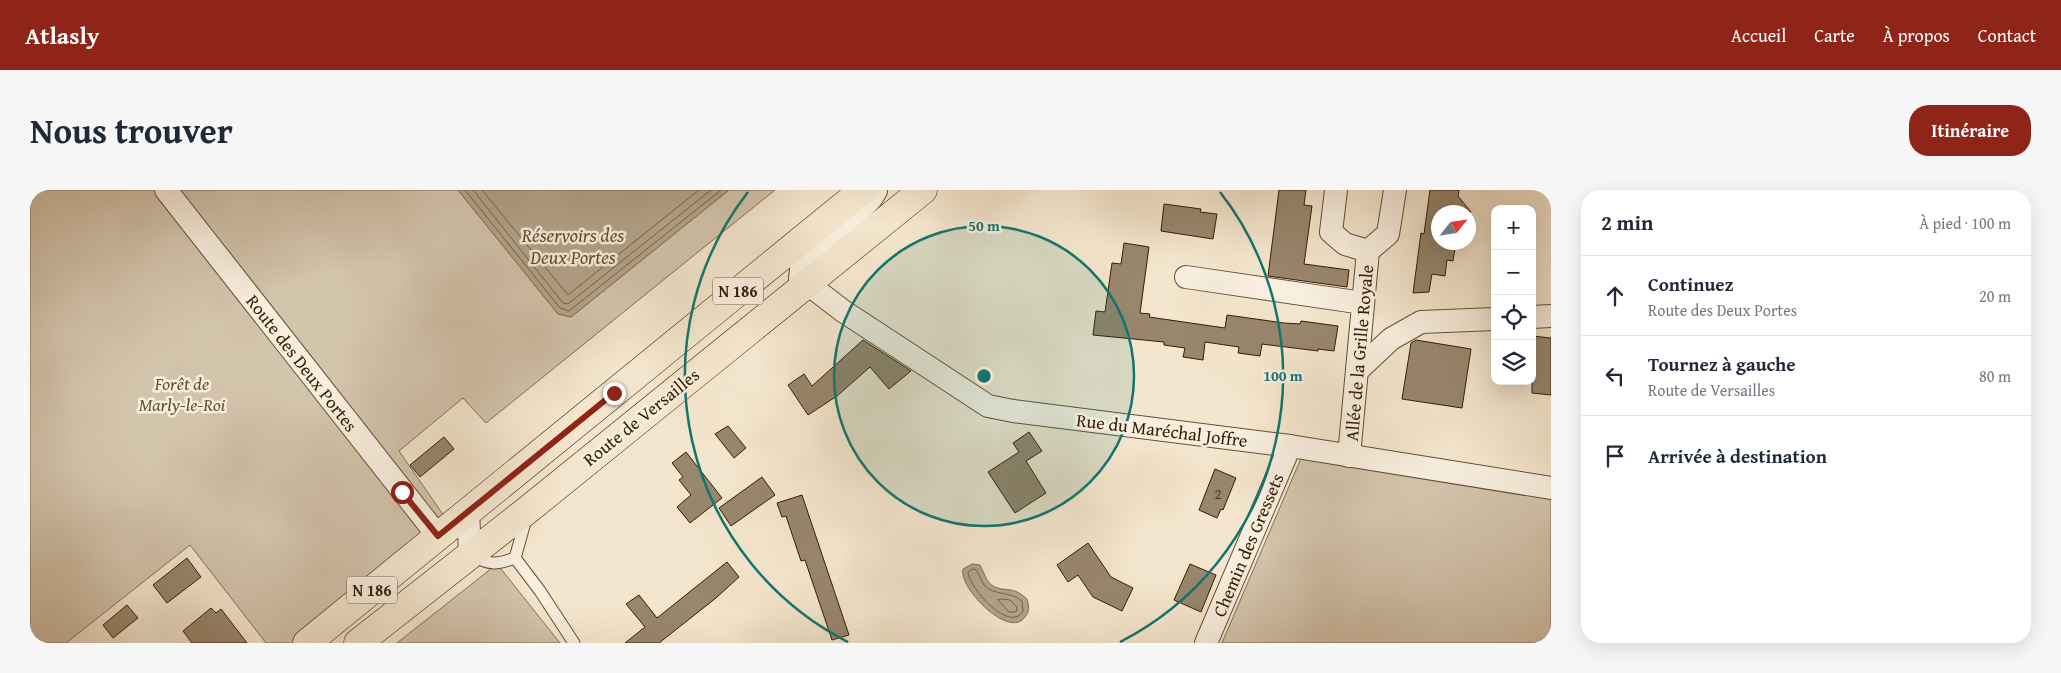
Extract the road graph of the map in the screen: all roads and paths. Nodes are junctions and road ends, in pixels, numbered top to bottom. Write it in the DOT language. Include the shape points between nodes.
graph roads {
  1 [pos="166,190"];
  2 [pos="863,190"];
  3 [pos="876,190"];
  4 [pos="923,190"];
  5 [pos="1336,190"];
  6 [pos="1395,190"];
  7 [pos="1368,251"];
  8 [pos="1186,277"];
  9 [pos="808,284"];
  10 [pos="1363,303"];
  11 [pos="1551,316"];
  12 [pos="1536,317"];
  13 [pos="1491,319"];
  14 [pos="1357,370"];
  15 [pos="1290,446"];
  16 [pos="1349,456"];
  17 [pos="1551,488"];
  18 [pos="530,508"];
  19 [pos="468,511"];
  20 [pos="438,536"];
  21 [pos="470,554"];
  22 [pos="515,558"];
  23 [pos="307,643"];
  24 [pos="358,643"];
  25 [pos="574,643"];
  26 [pos="1206,643"];
  1 -- 20 [label="street, Route des Deux Portes"];
  2 -- 19 [label="main road, Route de Versailles / N 186"];
  3 -- 9 [label="street" via="871,199 801,269 800,278"];
  4 -- 9 [label="main road, Route de Versailles / N 186"];
  5 -- 7 [label="street, Allée de la Grille Royale" via="1331,232 1345,244"];
  6 -- 7 [label="street, Allée de la Grille Royale" via="1388,234"];
  7 -- 10 [label="street, Allée de la Grille Royale"];
  8 -- 10 [label="street"];
  9 -- 15 [label="street, Rue du Maréchal Joffre" via="843,311 988,406"];
  9 -- 18 [label="main road, Route de Versailles / N 186"];
  10 -- 14 [label="street, Allée de la Grille Royale"];
  11 -- 12 [label="street"];
  13 -- 14 [label="street" via="1421,322 1391,339"];
  14 -- 16 [label="street, Allée de la Grille Royale"];
  15 -- 16 [label="street, Rue du Maréchal Joffre"];
  15 -- 26 [label="street, Chemin des Gressets"];
  16 -- 17 [label="street, Rue du Maréchal Joffre"];
  18 -- 21 [label="main road, Route de Versailles / N 186"];
  18 -- 22 [label="lane"];
  19 -- 20 [label="main road, Route de Versailles / N 186"];
  19 -- 21 [label="street"];
  20 -- 23 [label="main road, Route de Versailles / N 186"];
  21 -- 22 [label="lane" via="498,564"];
  21 -- 24 [label="main road, Route de Versailles / N 186"];
  22 -- 25 [label="lane"];
}
